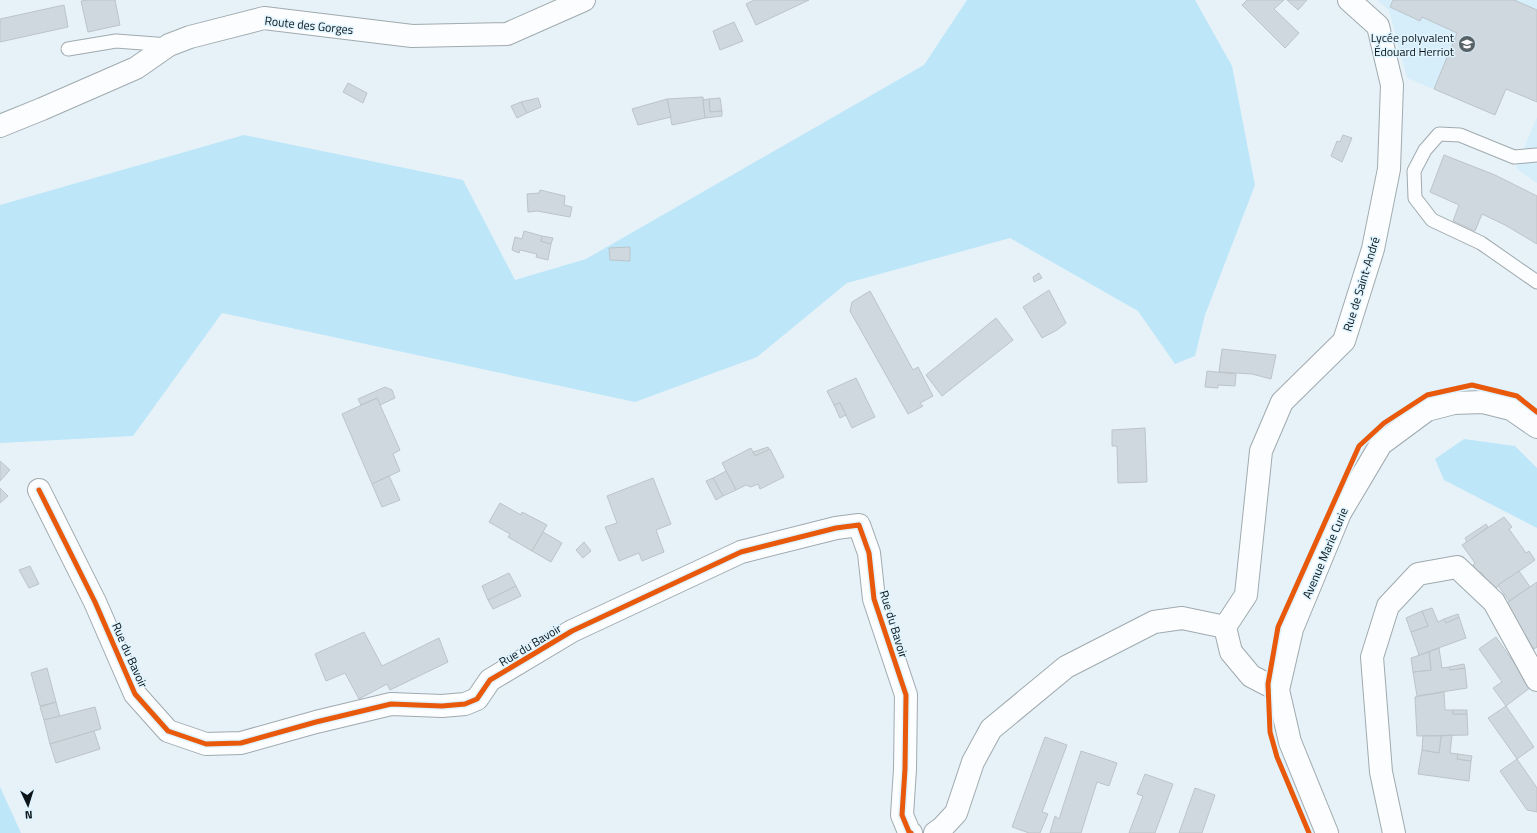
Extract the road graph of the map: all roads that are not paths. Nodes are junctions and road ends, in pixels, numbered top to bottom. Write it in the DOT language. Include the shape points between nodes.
graph roads {
  1 [pos="584,0"];
  2 [pos="1349,0"];
  3 [pos="169,45"];
  4 [pos="68,49"];
  5 [pos="0,126"];
  6 [pos="1537,155"];
  7 [pos="1537,282"];
  8 [pos="1537,427"];
  9 [pos="39,490"];
  10 [pos="1225,627"];
  11 [pos="1537,680"];
  12 [pos="1278,690"];
  13 [pos="910,833"];
  14 [pos="935,833"];
  15 [pos="1327,833"];
  16 [pos="1394,833"];
  1 -- 3 [label="street, Route des Gorges" via="507,34 412,36 264,18"];
  2 -- 10 [label="street, Rue de Saint-André" via="1378,26 1392,86 1389,169 1373,248 1344,341 1282,402 1261,450 1246,595"];
  3 -- 4 [label="lane" via="116,41"];
  3 -- 5 [label="street, Route des Gorges" via="136,68"];
  6 -- 7 [label="lane" via="1514,157 1460,135 1439,134 1425,150 1414,171 1415,198 1432,220 1481,243"];
  8 -- 12 [label="street, Avenue Marie Curie" via="1510,409 1483,402 1454,403 1427,410 1381,444 1340,512 1292,629"];
  9 -- 13 [label="street, Rue du Bavoir" via="95,602 135,694 168,731 206,744 241,743 391,704 466,704 477,699 490,680 572,631 741,552 836,528 859,525 869,553 874,599 906,695 902,815"];
  10 -- 12 [label="street" via="1231,652 1251,676"];
  10 -- 14 [label="street" via="1182,618 1154,622 1066,667 991,729 973,762 956,813"];
  11 -- 16 [label="street" via="1494,602 1457,567 1418,574 1413,579 1388,606 1372,657 1382,772"];
  12 -- 15 [label="street, Avenue Marie Curie" via="1290,742"];
}
